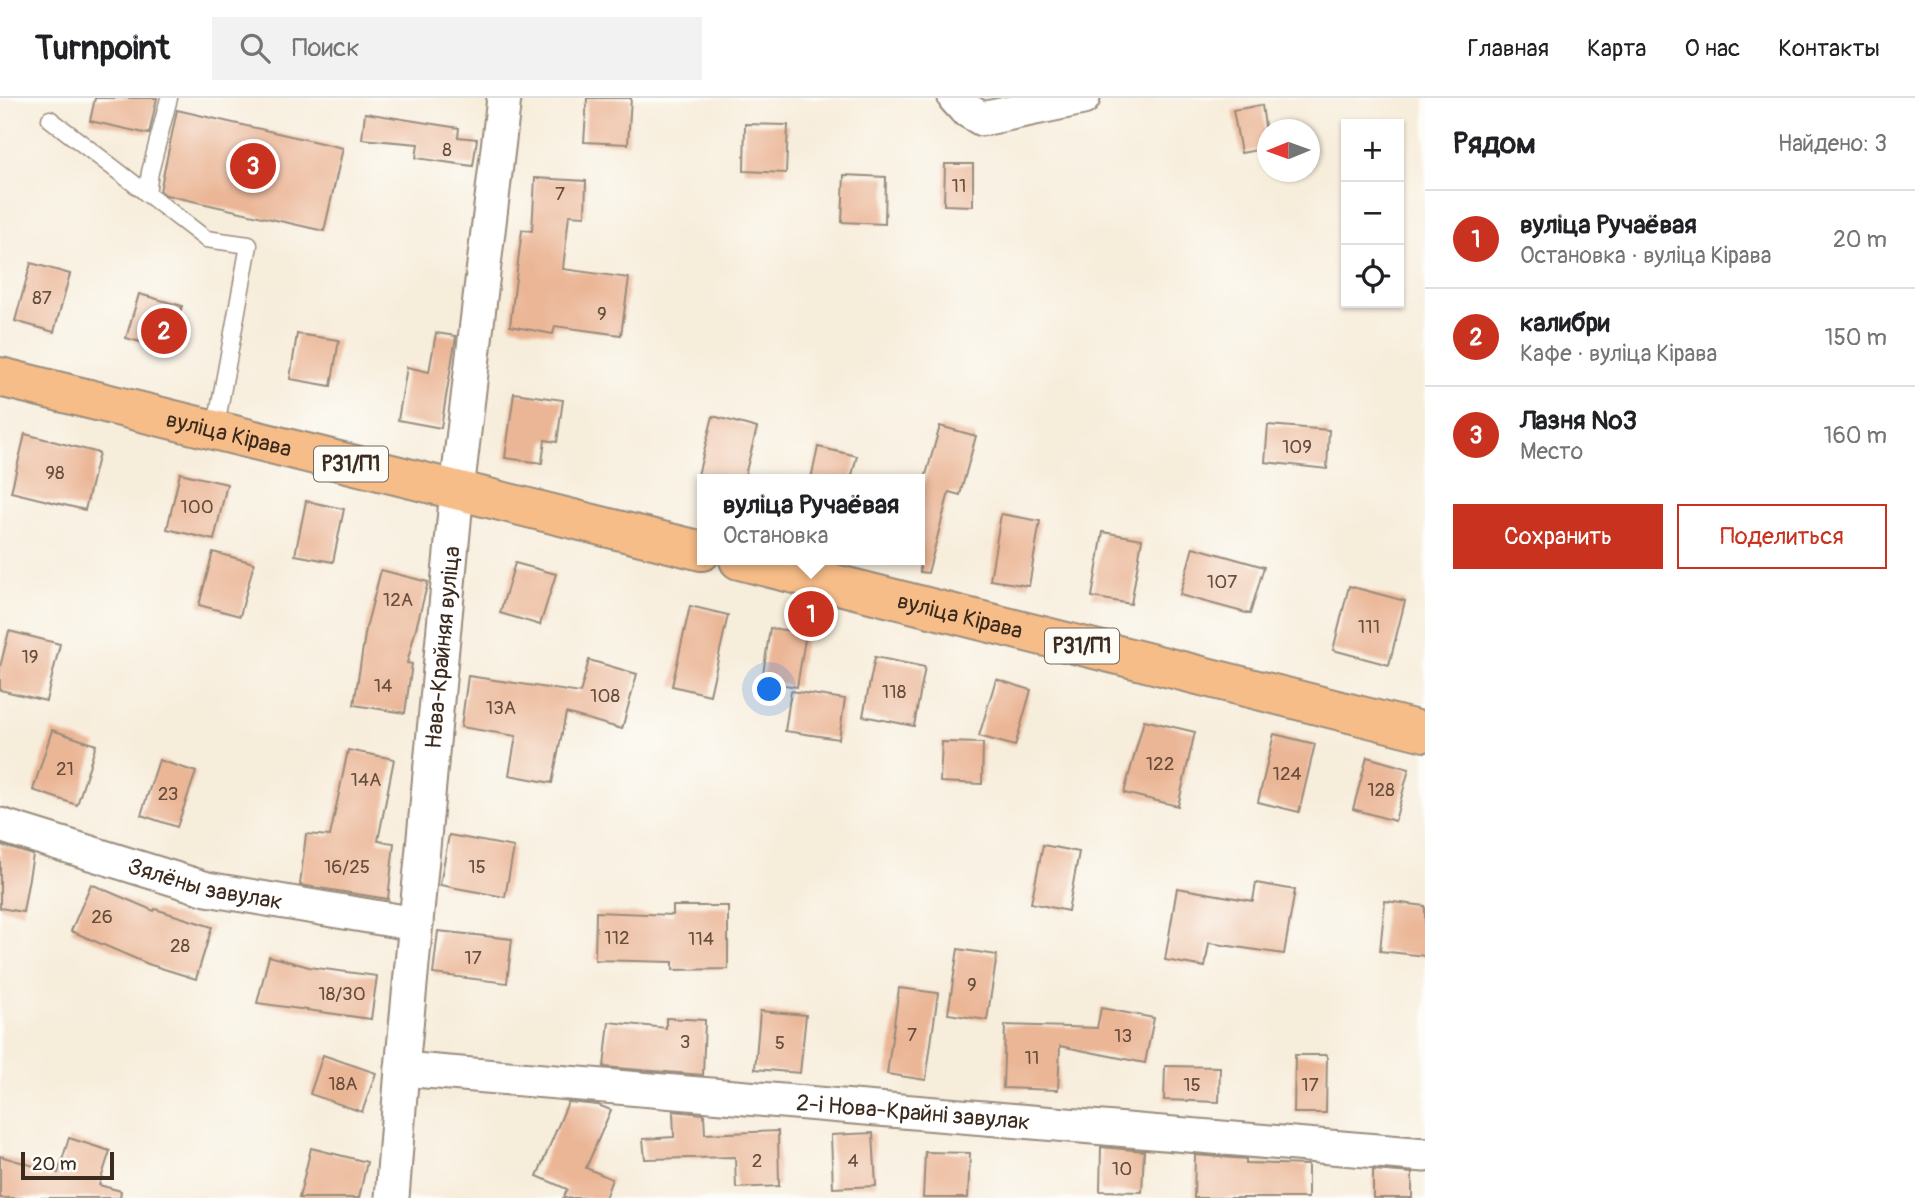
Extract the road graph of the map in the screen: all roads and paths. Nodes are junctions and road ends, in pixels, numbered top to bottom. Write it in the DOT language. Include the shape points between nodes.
graph roads {
  1 [pos="169,98"];
  2 [pos="504,98"];
  3 [pos="955,98"];
  4 [pos="1083,98"];
  5 [pos="50,119"];
  6 [pos="147,194"];
  7 [pos="0,377"];
  8 [pos="215,431"];
  9 [pos="457,490"];
  10 [pos="697,550"];
  11 [pos="758,565"];
  12 [pos="1425,732"];
  13 [pos="0,825"];
  14 [pos="416,924"];
  15 [pos="402,1069"];
  16 [pos="1425,1155"];
  17 [pos="392,1198"];
  1 -- 6 [label="lane"];
  2 -- 9 [label="street, Нава-Крайняя вуліца"];
  3 -- 4 [label="street" via="982,119"];
  5 -- 6 [label="lane"];
  6 -- 8 [label="lane" via="206,239 249,245"];
  7 -- 8 [label="main road, вуліца Кірава / Р31/П1"];
  8 -- 9 [label="main road, вуліца Кірава / Р31/П1"];
  9 -- 10 [label="main road, вуліца Кірава / Р31/П1"];
  9 -- 14 [label="street, Нава-Крайняя вуліца"];
  11 -- 12 [label="main road, вуліца Кірава / Р31/П1"];
  13 -- 14 [label="street, Зялёны завулак" via="207,889"];
  14 -- 15 [label="street, Нава-Крайняя вуліца"];
  15 -- 16 [label="street, 2-і Нова-Крайні завулак"];
  15 -- 17 [label="street, Нава-Крайняя вуліца"];
}
